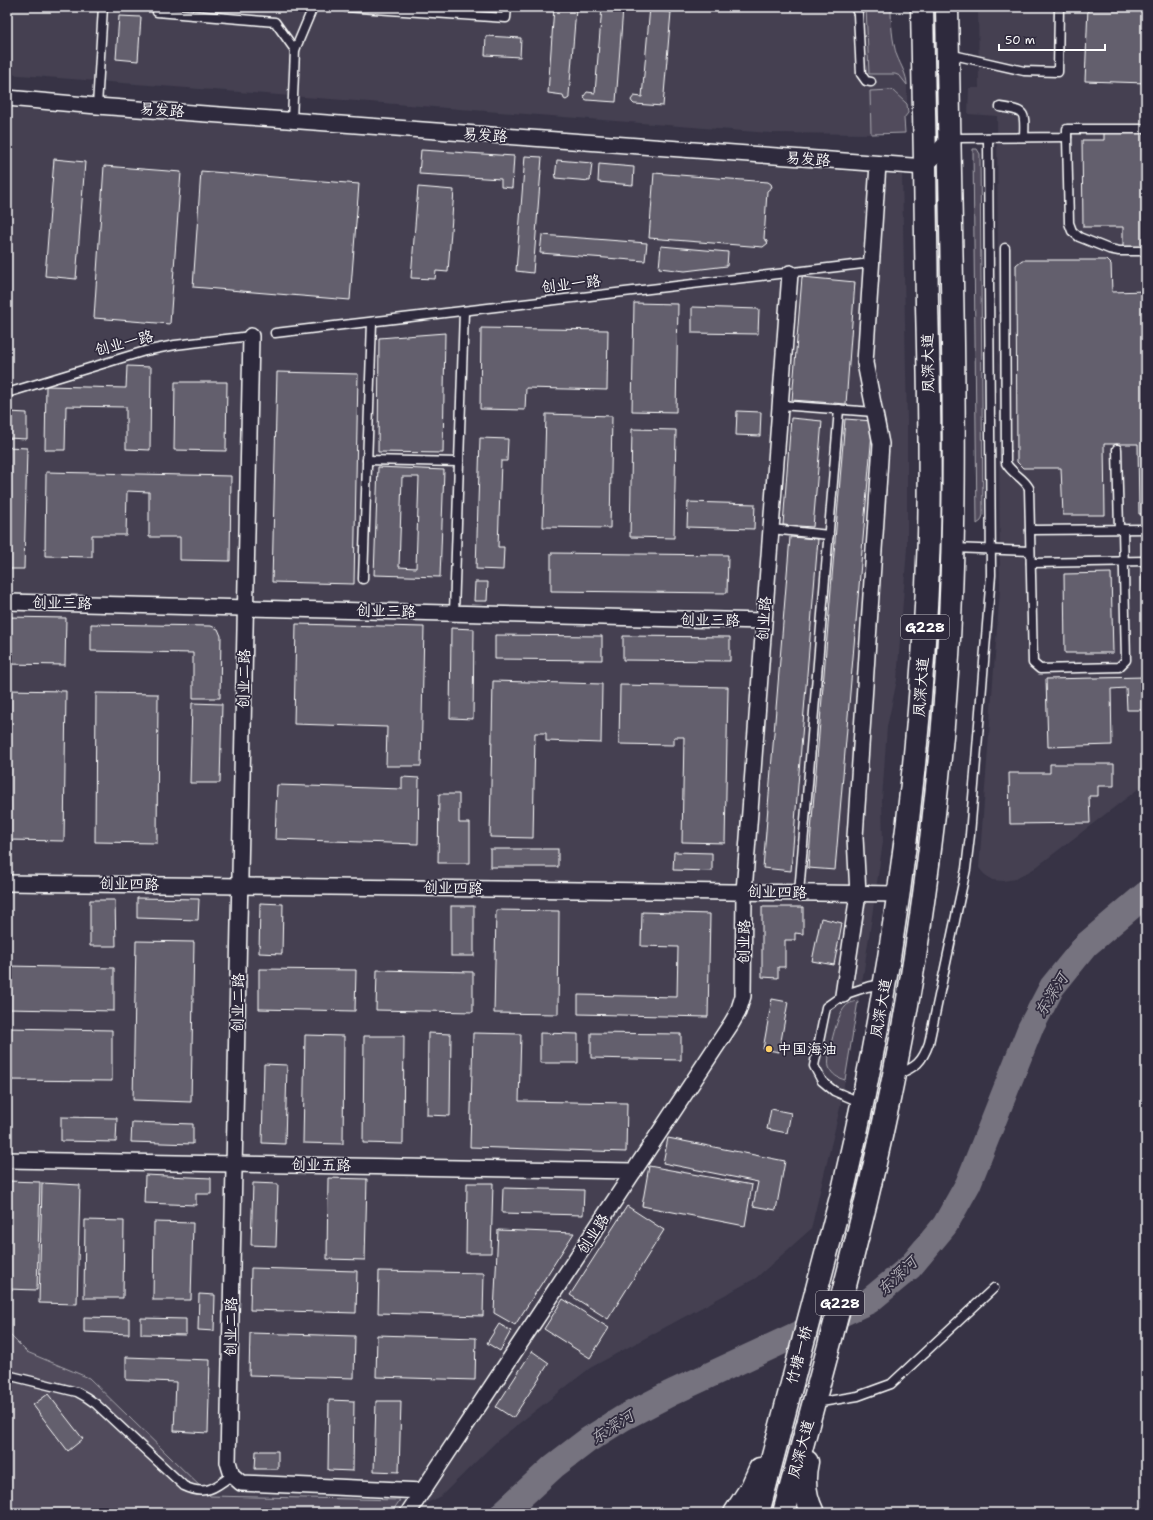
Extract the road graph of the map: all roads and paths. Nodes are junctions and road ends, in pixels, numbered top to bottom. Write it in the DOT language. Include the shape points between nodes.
graph roads {
  1 [pos="103,7"];
  2 [pos="158,7"];
  3 [pos="313,7"];
  4 [pos="345,7"];
  5 [pos="507,7"];
  6 [pos="855,7"];
  7 [pos="922,7"];
  8 [pos="948,7"];
  9 [pos="1059,7"];
  10 [pos="295,50"];
  11 [pos="948,54"];
  12 [pos="871,82"];
  13 [pos="7,98"];
  14 [pos="97,106"];
  15 [pos="1000,107"];
  16 [pos="292,120"];
  17 [pos="1146,129"];
  18 [pos="1067,137"];
  19 [pos="950,138"];
  20 [pos="988,138"];
  21 [pos="1024,138"];
  22 [pos="878,164"];
  23 [pos="925,167"];
  24 [pos="1005,248"];
  25 [pos="1146,251"];
  26 [pos="871,263"];
  27 [pos="790,273"];
  28 [pos="464,311"];
  29 [pos="372,322"];
  30 [pos="275,333"];
  31 [pos="251,336"];
  32 [pos="7,393"];
  33 [pos="780,405"];
  34 [pos="839,410"];
  35 [pos="874,412"];
  36 [pos="1118,449"];
  37 [pos="367,460"];
  38 [pos="459,462"];
  39 [pos="771,529"];
  40 [pos="1121,529"];
  41 [pos="1146,529"];
  42 [pos="1030,530"];
  43 [pos="829,535"];
  44 [pos="953,548"];
  45 [pos="990,550"];
  46 [pos="1030,551"];
  47 [pos="1124,561"];
  48 [pos="1146,561"];
  49 [pos="1031,563"];
  50 [pos="364,579"];
  51 [pos="7,602"];
  52 [pos="246,608"];
  53 [pos="454,613"];
  54 [pos="764,621"];
  55 [pos="7,883"];
  56 [pos="240,886"];
  57 [pos="744,892"];
  58 [pos="799,892"];
  59 [pos="858,894"];
  60 [pos="899,894"];
  61 [pos="885,984"];
  62 [pos="843,994"];
  63 [pos="894,1076"];
  64 [pos="863,1103"];
  65 [pos="7,1160"];
  66 [pos="234,1164"];
  67 [pos="634,1171"];
  68 [pos="861,1221"];
  69 [pos="830,1238"];
  70 [pos="994,1288"];
  71 [pos="7,1375"];
  72 [pos="816,1394"];
  73 [pos="787,1402"];
  74 [pos="232,1475"];
  75 [pos="422,1491"];
  76 [pos="408,1513"];
  77 [pos="735,1513"];
  78 [pos="758,1513"];
  79 [pos="784,1513"];
  80 [pos="813,1513"];
  1 -- 14 [label="lane"];
  2 -- 10 [label="lane" via="157,12 275,22"];
  3 -- 10 [label="lane"];
  4 -- 5 [label="lane" via="506,18"];
  6 -- 12 [label="lane" via="858,14 861,74 866,81"];
  7 -- 23 [label="highway, 凤深大道 / G228"];
  8 -- 11 [label="highway, 凤深大道 / G228"];
  9 -- 11 [label="lane" via="1058,72 1024,71"];
  10 -- 16 [label="lane"];
  11 -- 19 [label="highway, 凤深大道 / G228"];
  13 -- 14 [label="street, 易发路"];
  14 -- 16 [label="street, 易发路"];
  15 -- 21 [label="lane" via="1018,110 1023,114"];
  16 -- 22 [label="street, 易发路"];
  17 -- 18 [label="lane" via="1067,129"];
  18 -- 21 [label="lane"];
  18 -- 25 [label="lane" via="1068,223 1072,231 1078,237 1109,249"];
  19 -- 20 [label="lane"];
  19 -- 23 [label="street"];
  19 -- 44 [label="highway, 凤深大道 / G228" via="954,378"];
  20 -- 21 [label="lane"];
  20 -- 45 [label="lane"];
  22 -- 23 [label="street, 易发路"];
  22 -- 26 [label="street"];
  23 -- 60 [label="highway, 凤深大道 / G228" via="929,376 928,537 920,697 911,803"];
  24 -- 42 [label="lane" via="1006,463 1010,471 1025,480 1029,488"];
  26 -- 27 [label="lane, 创业一路"];
  26 -- 35 [label="street" via="865,363"];
  27 -- 28 [label="lane, 创业一路"];
  27 -- 33 [label="street, 创业路"];
  28 -- 29 [label="lane, 创业一路"];
  28 -- 38 [label="lane"];
  29 -- 30 [label="lane, 创业一路"];
  29 -- 37 [label="lane"];
  31 -- 32 [label="lane, 创业一路" via="145,351"];
  31 -- 52 [label="street, 创业二路"];
  33 -- 34 [label="lane"];
  33 -- 39 [label="street, 创业路"];
  34 -- 35 [label="lane"];
  34 -- 43 [label="lane"];
  35 -- 59 [label="street" via="880,444 855,837"];
  36 -- 40 [label="lane"];
  37 -- 38 [label="lane"];
  37 -- 50 [label="lane"];
  38 -- 53 [label="lane"];
  39 -- 43 [label="lane"];
  39 -- 54 [label="street, 创业路"];
  40 -- 41 [label="lane"];
  40 -- 42 [label="lane"];
  40 -- 47 [label="lane"];
  42 -- 46 [label="lane"];
  43 -- 58 [label="lane"];
  44 -- 45 [label="lane"];
  44 -- 63 [label="highway, 凤深大道 / G228" via="948,654 935,805 921,917"];
  45 -- 46 [label="lane"];
  45 -- 63 [label="lane" via="991,575 966,868 927,1050 916,1066"];
  46 -- 49 [label="lane"];
  47 -- 48 [label="lane"];
  47 -- 49 [label="lane"];
  47 -- 49 [label="lane" via="1126,660 1119,667 1040,669 1033,663"];
  51 -- 52 [label="street, 创业三路"];
  52 -- 53 [label="street, 创业三路"];
  52 -- 56 [label="street, 创业二路"];
  53 -- 54 [label="street, 创业三路"];
  54 -- 57 [label="street, 创业路"];
  55 -- 56 [label="street, 创业四路"];
  56 -- 57 [label="street, 创业四路"];
  56 -- 66 [label="street, 创业二路"];
  57 -- 58 [label="street, 创业四路"];
  57 -- 67 [label="street, 创业路" via="743,996 738,1012"];
  58 -- 59 [label="street, 创业四路"];
  59 -- 60 [label="street, 创业四路"];
  59 -- 62 [label="street"];
  60 -- 61 [label="highway, 凤深大道 / G228"];
  61 -- 62 [label="lane"];
  61 -- 64 [label="highway, 凤深大道 / G228"];
  62 -- 64 [label="lane" via="826,1007 814,1066 822,1081 830,1088"];
  63 -- 68 [label="highway, 凤深大道 / G228"];
  64 -- 69 [label="highway, 凤深大道 / G228"];
  65 -- 66 [label="street, 创业五路"];
  66 -- 67 [label="street, 创业五路"];
  66 -- 74 [label="street, 创业二路" via="228,1462"];
  67 -- 75 [label="street, 创业路"];
  68 -- 72 [label="highway, 竹塘一桥 / G228"];
  69 -- 73 [label="highway, 竹塘一桥 / G228"];
  70 -- 72 [label="lane" via="891,1384 858,1396"];
  71 -- 74 [label="lane" via="77,1392 86,1397 184,1486 199,1491 215,1488"];
  72 -- 79 [label="highway, 凤深大道 / G228"];
  72 -- 80 [label="highway, G228" via="816,1428 805,1479 808,1502"];
  73 -- 77 [label="highway" via="770,1432 758,1474"];
  73 -- 78 [label="highway, 凤深大道 / G228"];
  74 -- 75 [label="street" via="241,1483"];
  75 -- 76 [label="street, 创业路"];
}
